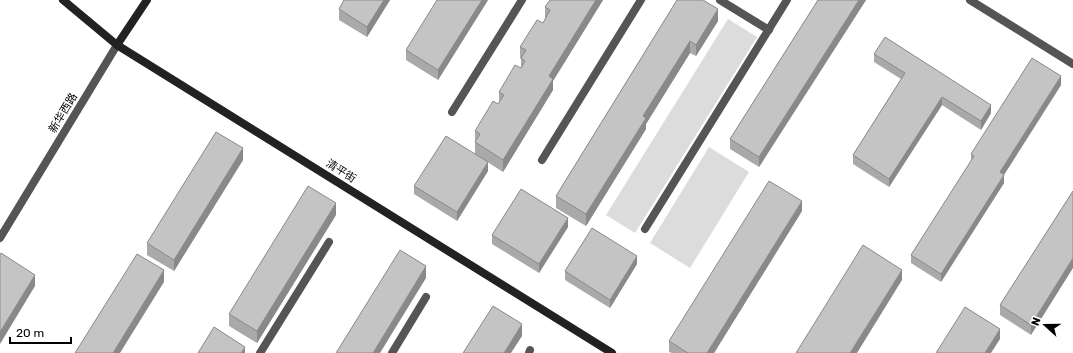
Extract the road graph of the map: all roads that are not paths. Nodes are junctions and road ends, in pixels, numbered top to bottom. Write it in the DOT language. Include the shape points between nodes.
graph roads {
  1 [pos="64,0"];
  2 [pos="147,0"];
  3 [pos="522,0"];
  4 [pos="641,0"];
  5 [pos="720,0"];
  6 [pos="787,0"];
  7 [pos="970,0"];
  8 [pos="769,30"];
  9 [pos="117,45"];
  10 [pos="1073,64"];
  11 [pos="452,112"];
  12 [pos="542,160"];
  13 [pos="645,229"];
  14 [pos="0,238"];
  15 [pos="329,242"];
  16 [pos="426,297"];
  17 [pos="260,353"];
  18 [pos="392,353"];
  19 [pos="612,353"];
  1 -- 9 [label="street, 清平街"];
  2 -- 9 [label="street, 新华西路"];
  3 -- 11 [label="street"];
  4 -- 12 [label="street"];
  5 -- 8 [label="street"];
  6 -- 8 [label="street"];
  7 -- 10 [label="street"];
  8 -- 13 [label="street"];
  9 -- 14 [label="street, 新华西路"];
  9 -- 19 [label="street, 清平街"];
  15 -- 17 [label="street"];
  16 -- 18 [label="street"];
}
